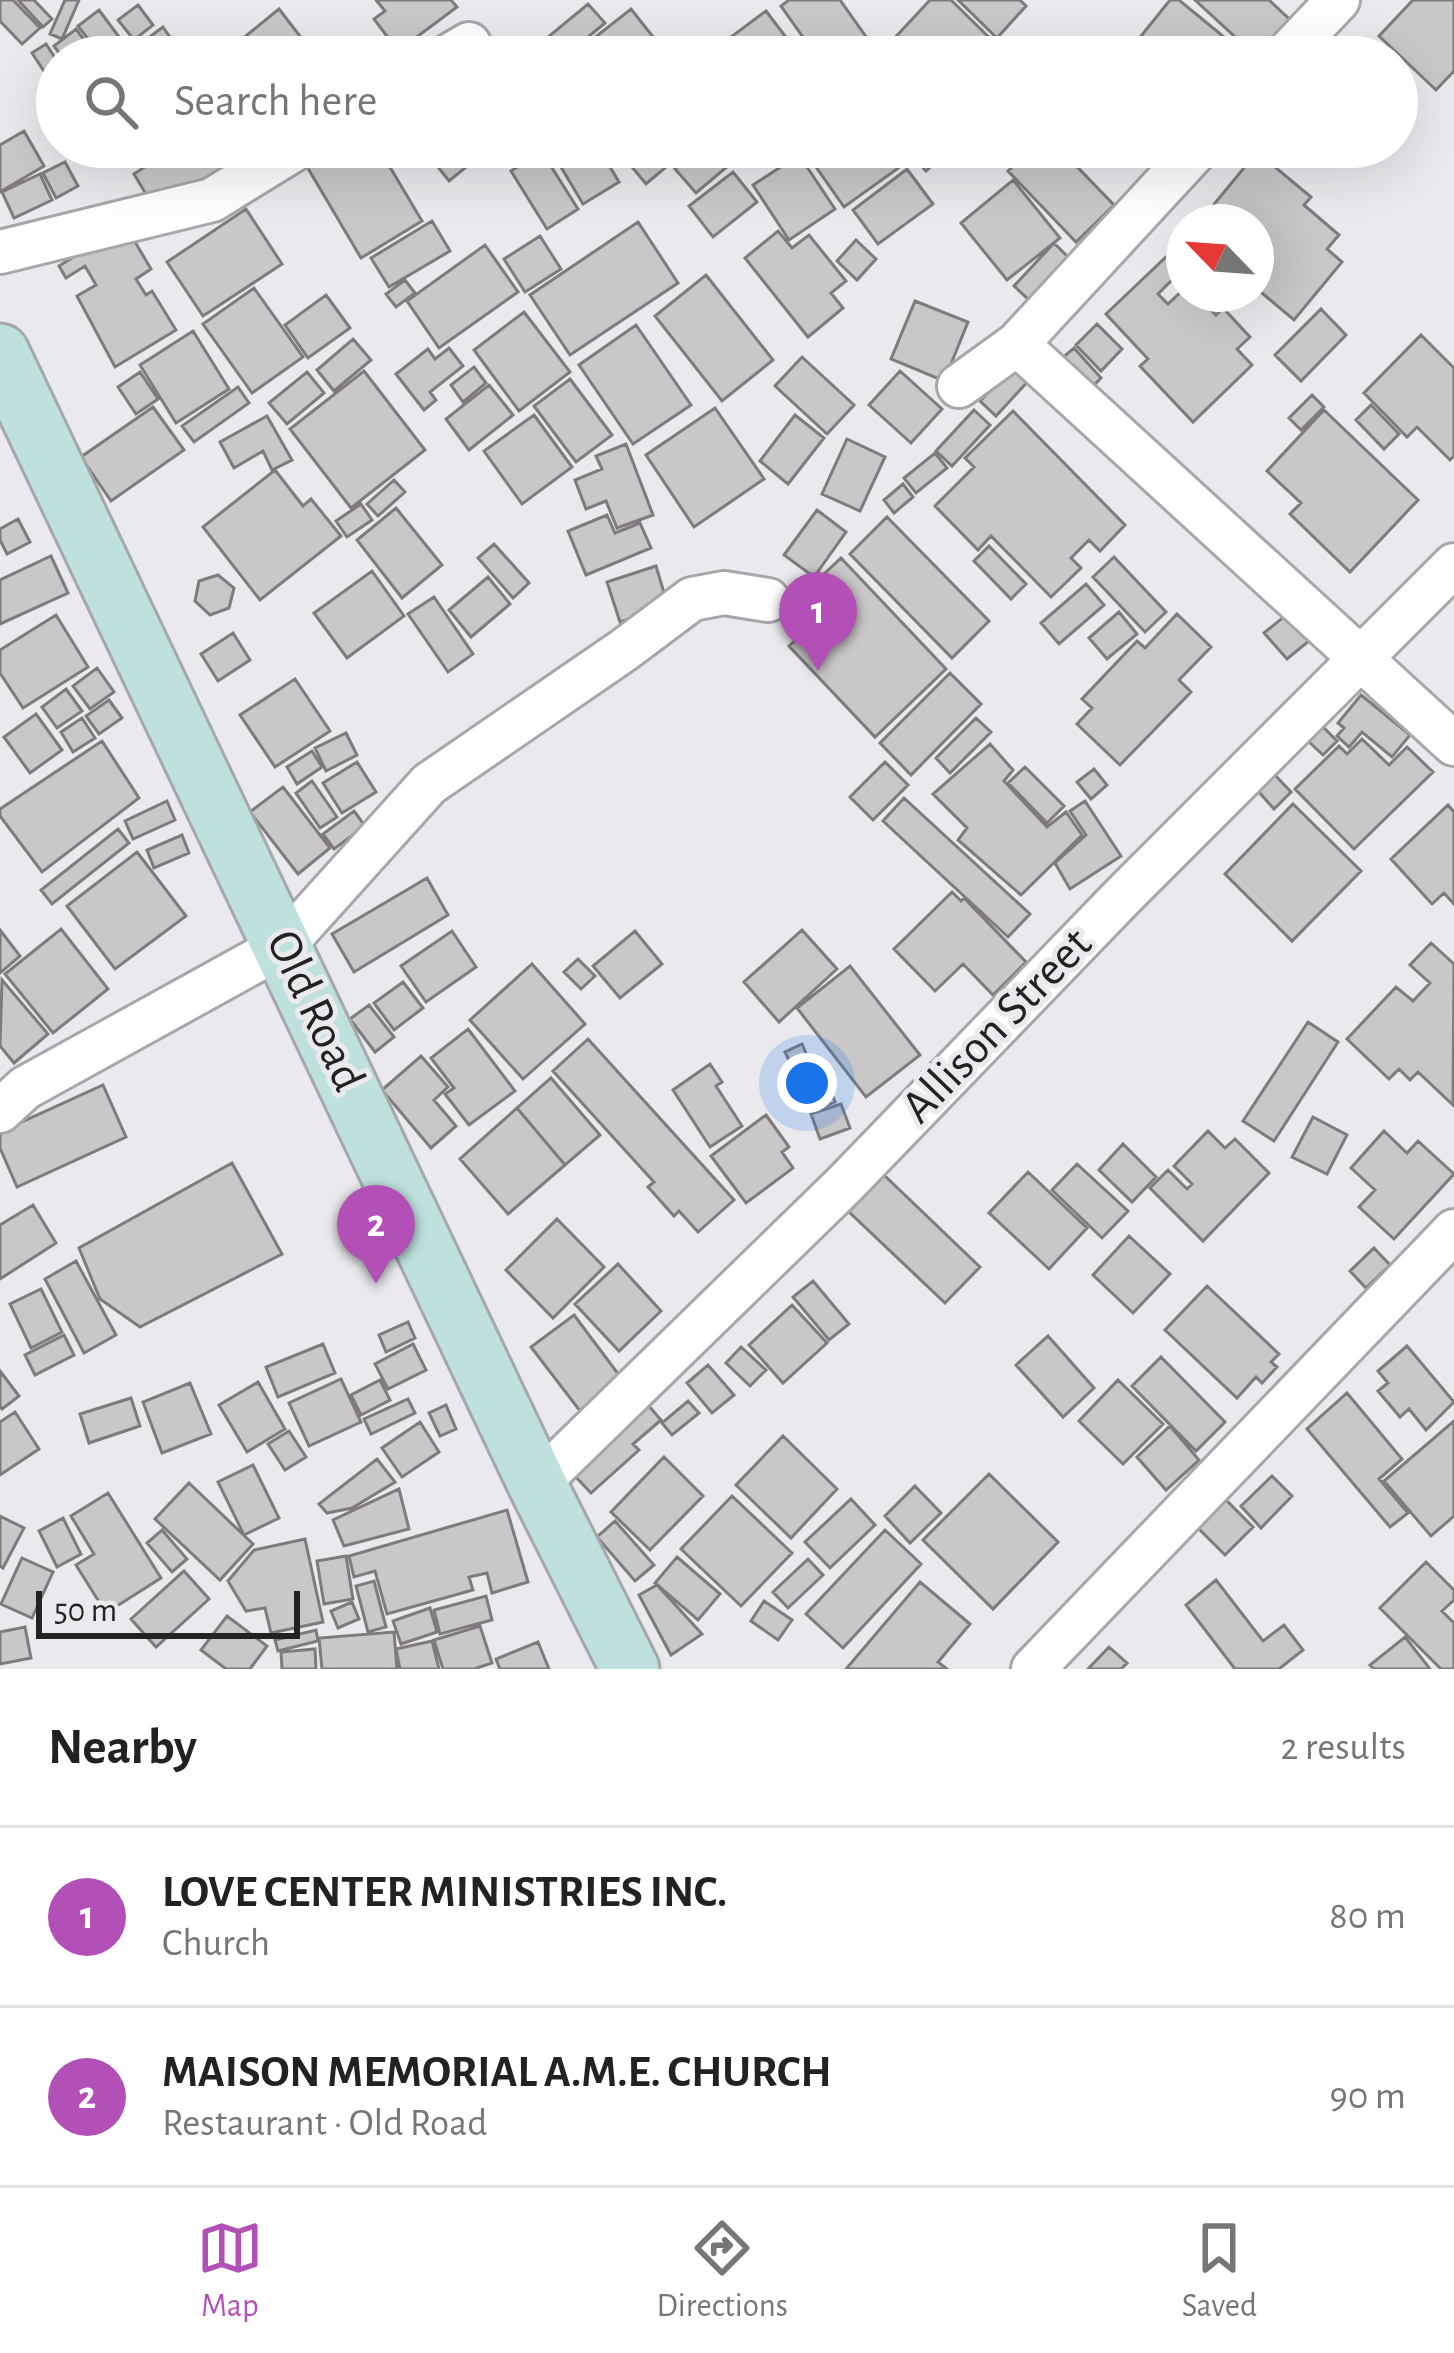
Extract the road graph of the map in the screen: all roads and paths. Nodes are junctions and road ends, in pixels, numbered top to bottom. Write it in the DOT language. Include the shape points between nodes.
graph roads {
  1 [pos="1338,0"];
  2 [pos="1304,36"];
  3 [pos="264,168"];
  4 [pos="1179,168"];
  5 [pos="0,252"];
  6 [pos="1016,344"];
  7 [pos="0,352"];
  8 [pos="959,386"];
  9 [pos="1454,565"];
  10 [pos="768,600"];
  11 [pos="1364,659"];
  12 [pos="1454,744"];
  13 [pos="284,945"];
  14 [pos="0,1112"];
  15 [pos="1454,1231"];
  16 [pos="538,1484"];
  17 [pos="630,1669"];
  18 [pos="1034,1669"];
  1 -- 2 [label="street"];
  3 -- 5 [label="street" via="212,200"];
  4 -- 6 [label="street"];
  6 -- 8 [label="street"];
  6 -- 11 [label="street"];
  7 -- 13 [label="street, Old Road"];
  9 -- 11 [label="street, Allison Street"];
  10 -- 13 [label="street" via="724,593 692,599 429,784"];
  11 -- 12 [label="street"];
  11 -- 16 [label="street, Allison Street"];
  13 -- 14 [label="street" via="25,1088"];
  13 -- 16 [label="street, Old Road"];
  15 -- 18 [label="street"];
  16 -- 17 [label="street, Old Road"];
}
